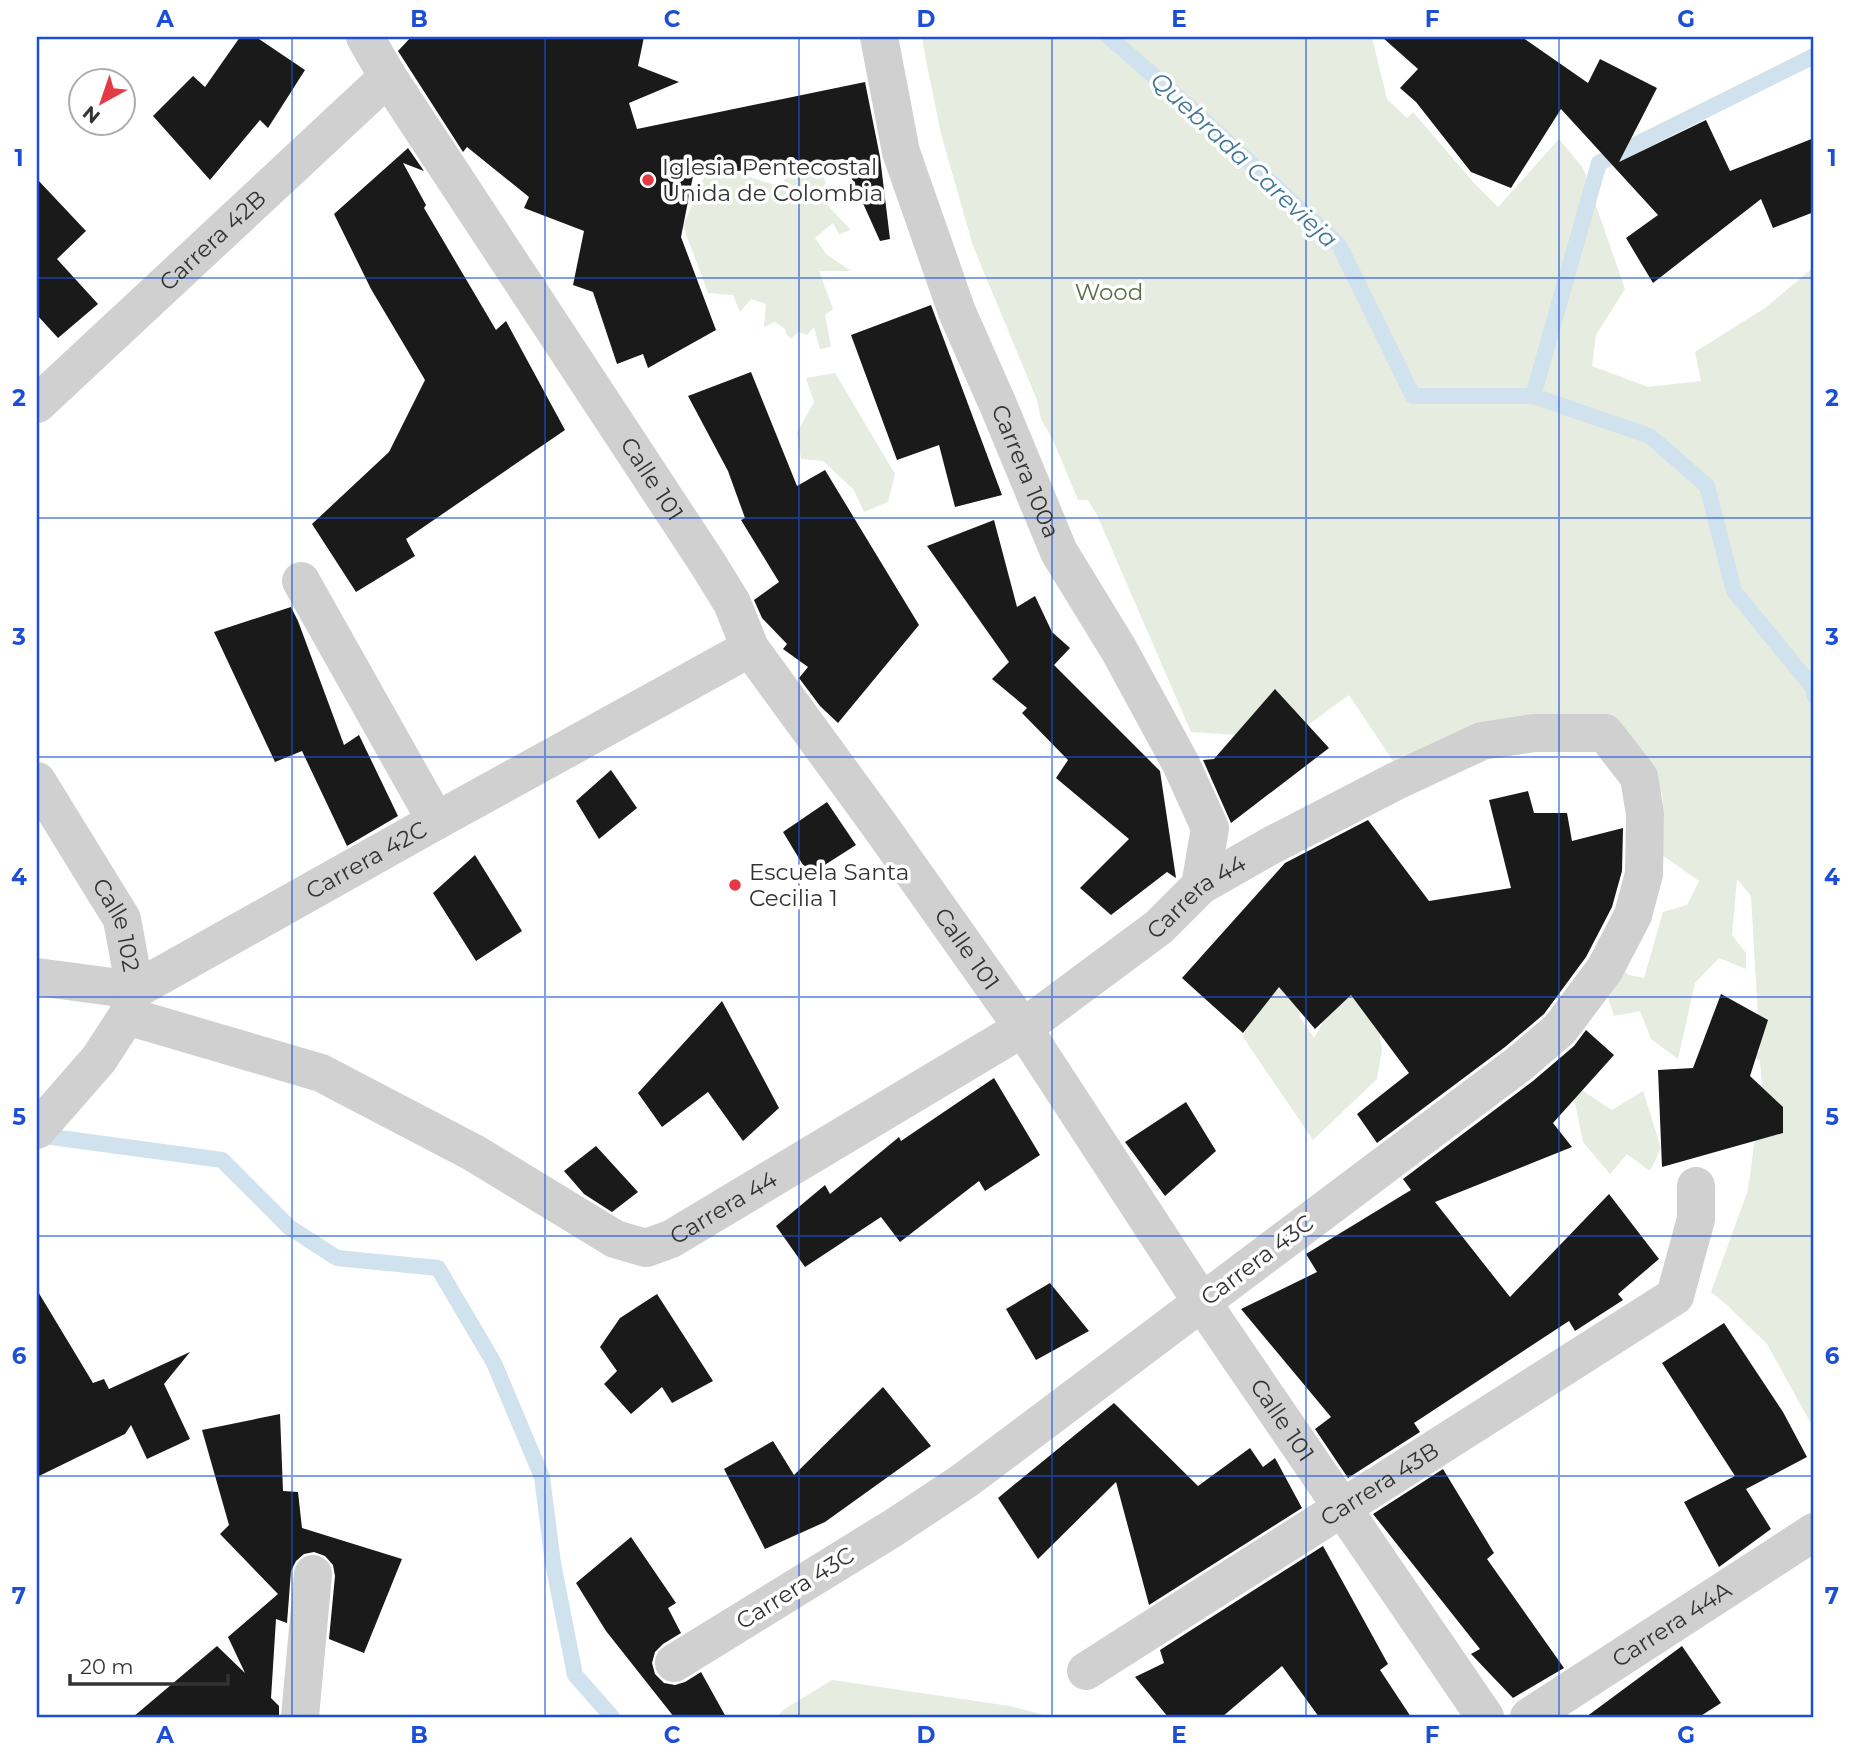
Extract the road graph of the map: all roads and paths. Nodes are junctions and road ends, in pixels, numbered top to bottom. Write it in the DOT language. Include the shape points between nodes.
graph roads {
  1 [pos="365,37"];
  2 [pos="879,37"];
  3 [pos="388,77"];
  4 [pos="37,404"];
  5 [pos="302,581"];
  6 [pos="750,648"];
  7 [pos="1606,735"];
  8 [pos="37,781"];
  9 [pos="436,821"];
  10 [pos="1200,886"];
  11 [pos="37,977"];
  12 [pos="131,1003"];
  13 [pos="1023,1028"];
  14 [pos="37,1129"];
  15 [pos="1696,1186"];
  16 [pos="1201,1301"];
  17 [pos="1343,1509"];
  18 [pos="1814,1532"];
  19 [pos="313,1574"];
  20 [pos="674,1663"];
  21 [pos="1086,1671"];
  22 [pos="300,1717"];
  23 [pos="1485,1717"];
  24 [pos="1529,1717"];
  1 -- 3 [label="street, Calle 101"];
  2 -- 10 [label="street, Carrera 100a" via="901,152 957,312 1059,552 1119,650 1210,828"];
  3 -- 4 [label="street, Carrera 42B"];
  3 -- 6 [label="street, Calle 101" via="708,564 732,603"];
  5 -- 9 [label="street"];
  6 -- 9 [label="street, Carrera 42C"];
  6 -- 13 [label="street, Calle 101"];
  7 -- 10 [label="street, Carrera 44" via="1534,733 1482,741 1384,787"];
  7 -- 16 [label="street, Carrera 43C" via="1639,777 1645,814 1644,874 1633,915 1605,969 1560,1029 1519,1064"];
  8 -- 12 [label="street, Calle 102" via="122,919"];
  9 -- 12 [label="street, Carrera 42C"];
  10 -- 13 [label="street, Carrera 44" via="1159,927"];
  11 -- 12 [label="street, Calle 102"];
  12 -- 13 [label="street, Carrera 44" via="321,1073 474,1153 615,1239 646,1248 671,1239"];
  12 -- 14 [label="street, Carrera 42C" via="99,1059"];
  13 -- 16 [label="street, Calle 101"];
  15 -- 17 [label="street, Carrera 43B" via="1696,1219 1675,1296"];
  16 -- 17 [label="street, Calle 101"];
  16 -- 20 [label="street, Carrera 43C" via="964,1481"];
  17 -- 21 [label="street, Carrera 43B"];
  17 -- 23 [label="street, Calle 101"];
  18 -- 24 [label="street, Carrera 44A"];
  19 -- 22 [label="street"];
}
